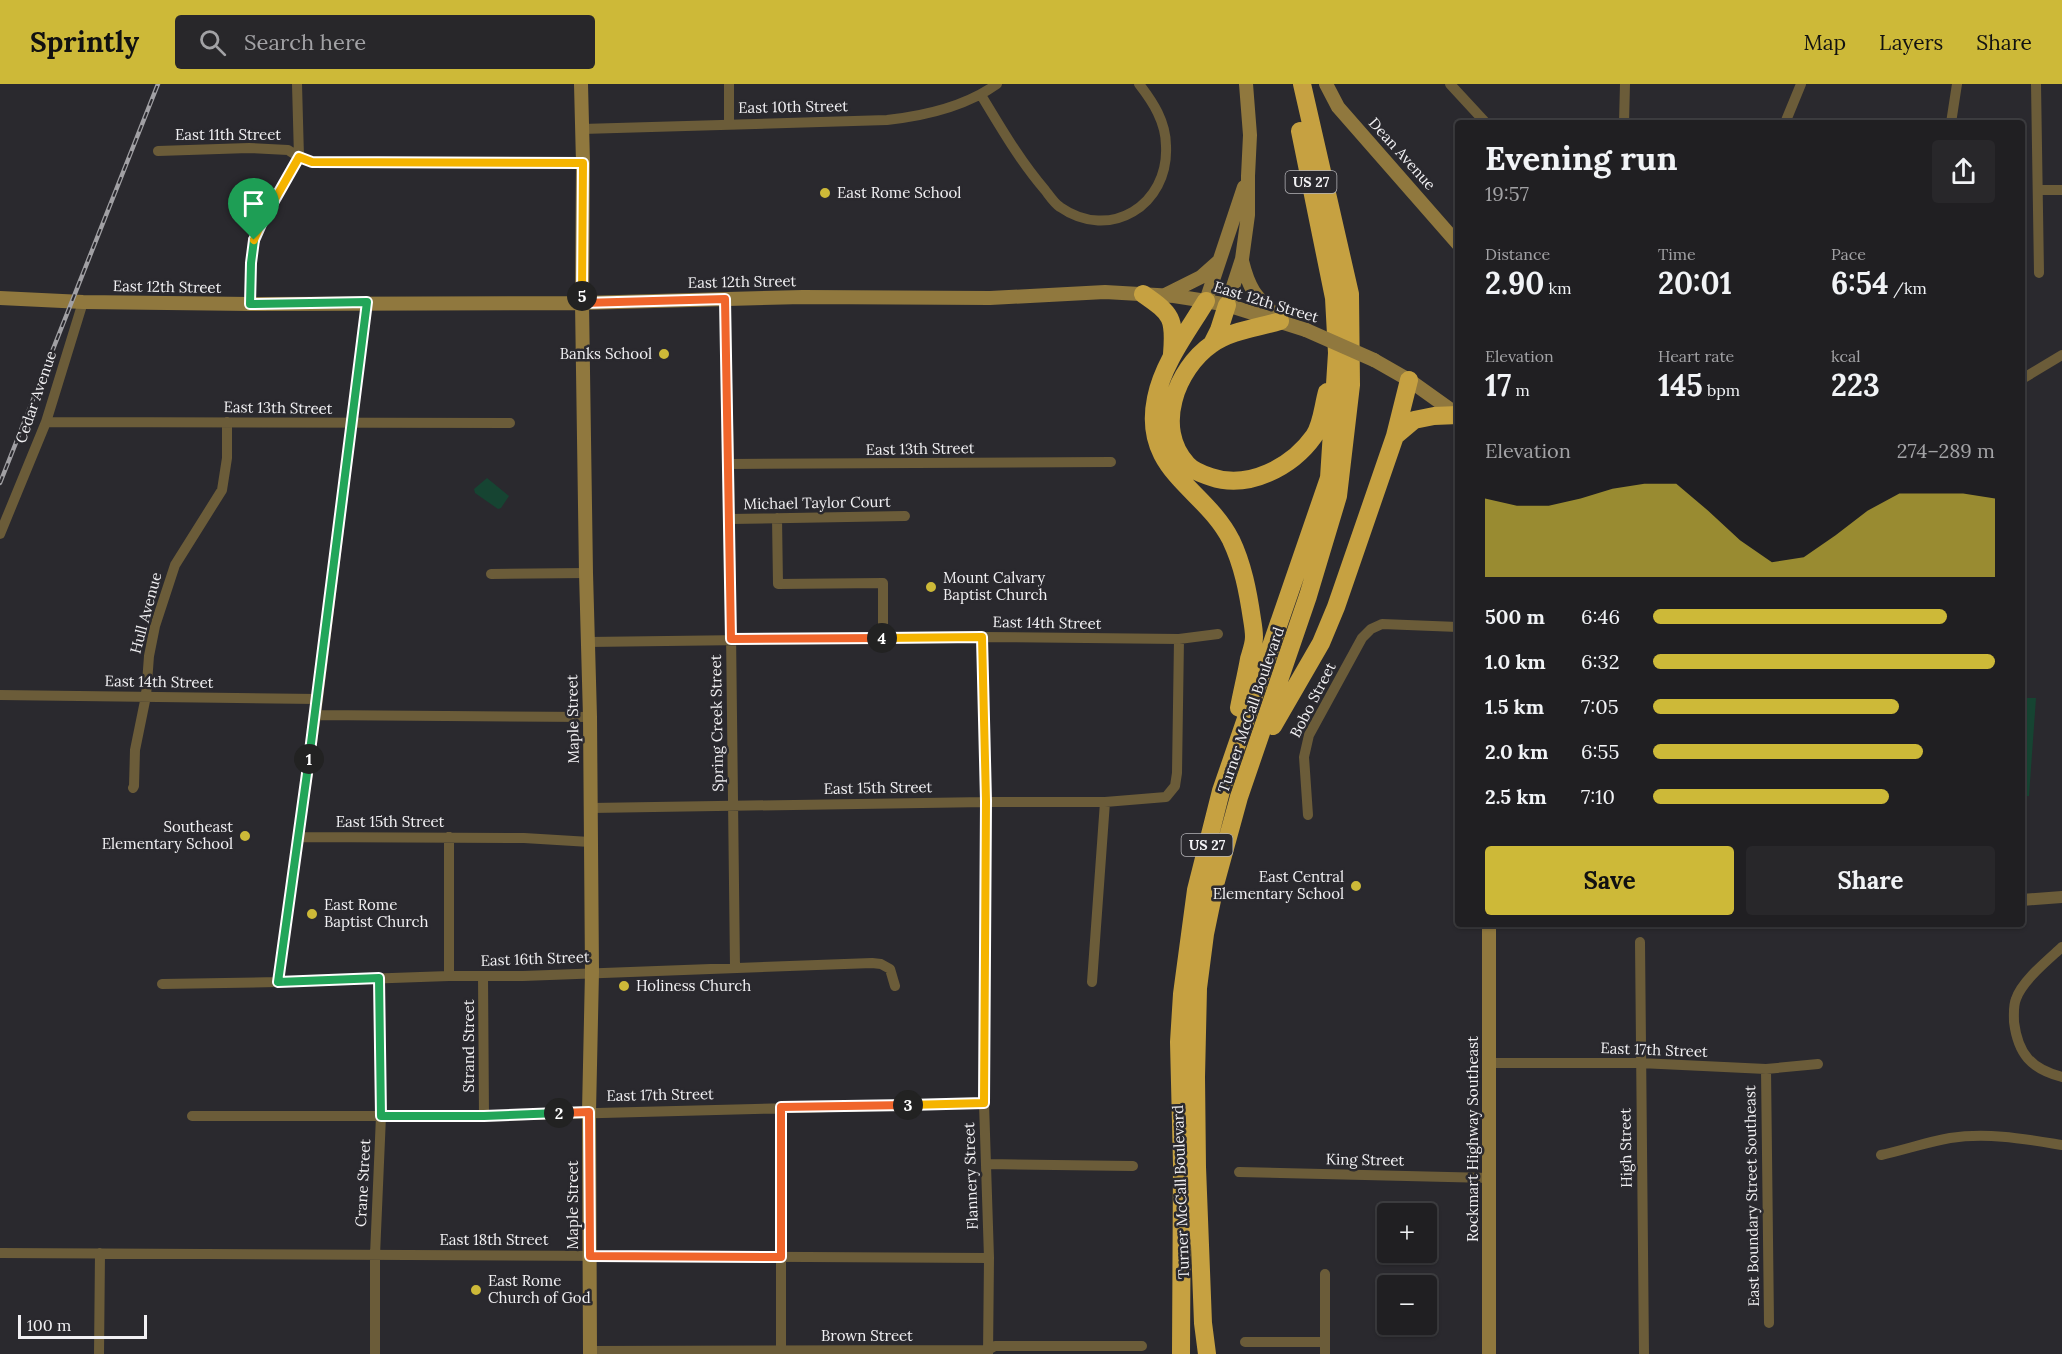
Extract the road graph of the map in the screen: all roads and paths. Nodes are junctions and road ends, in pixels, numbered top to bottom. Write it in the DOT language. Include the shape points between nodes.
graph roads {
  1 [pos="297,84"];
  2 [pos="581,84"];
  3 [pos="729,84"];
  4 [pos="996,84"];
  5 [pos="1139,84"];
  6 [pos="1246,84"];
  7 [pos="1291,84"];
  8 [pos="1302,84"];
  9 [pos="1326,84"];
  10 [pos="1450,84"];
  11 [pos="1625,84"];
  12 [pos="1801,84"];
  13 [pos="1958,84"];
  14 [pos="2036,84"];
  15 [pos="981,95"];
  16 [pos="1483,120"];
  17 [pos="1624,120"];
  18 [pos="1786,120"];
  19 [pos="1952,120"];
  20 [pos="729,124"];
  21 [pos="582,129"];
  22 [pos="158,151"];
  23 [pos="299,157"];
  24 [pos="583,163"];
  25 [pos="1248,176"];
  26 [pos="2038,190"];
  27 [pos="2062,190"];
  28 [pos="1455,241"];
  29 [pos="1221,259"];
  30 [pos="1242,259"];
  31 [pos="2039,273"];
  32 [pos="1143,294"];
  33 [pos="1164,296"];
  34 [pos="0,298"];
  35 [pos="725,299"];
  36 [pos="1206,301"];
  37 [pos="83,302"];
  38 [pos="367,302"];
  39 [pos="582,303"];
  40 [pos="250,304"];
  41 [pos="1227,305"];
  42 [pos="1280,321"];
  43 [pos="1212,344"];
  44 [pos="1337,353"];
  45 [pos="2062,355"];
  46 [pos="1172,358"];
  47 [pos="2025,377"];
  48 [pos="1409,380"];
  49 [pos="1435,398"];
  50 [pos="1455,400"];
  51 [pos="1455,413"];
  52 [pos="1455,415"];
  53 [pos="46,422"];
  54 [pos="227,422"];
  55 [pos="510,423"];
  56 [pos="353,424"];
  57 [pos="1395,436"];
  58 [pos="1111,462"];
  59 [pos="729,464"];
  60 [pos="905,516"];
  61 [pos="777,518"];
  62 [pos="730,519"];
  63 [pos="0,534"];
  64 [pos="585,573"];
  65 [pos="492,574"];
  66 [pos="1455,627"];
  67 [pos="1218,634"];
  68 [pos="982,637"];
  69 [pos="884,638"];
  70 [pos="731,639"];
  71 [pos="1179,639"];
  72 [pos="588,642"];
  73 [pos="0,695"];
  74 [pos="146,696"];
  75 [pos="317,699"];
  76 [pos="316,716"];
  77 [pos="590,717"];
  78 [pos="1254,758"];
  79 [pos="132,788"];
  80 [pos="1221,791"];
  81 [pos="986,801"];
  82 [pos="1105,802"];
  83 [pos="733,805"];
  84 [pos="591,808"];
  85 [pos="1308,815"];
  86 [pos="298,837"];
  87 [pos="449,837"];
  88 [pos="590,842"];
  89 [pos="2062,897"];
  90 [pos="2025,900"];
  91 [pos="1489,927"];
  92 [pos="1640,942"];
  93 [pos="2062,947"];
  94 [pos="735,968"];
  95 [pos="592,972"];
  96 [pos="449,975"];
  97 [pos="483,975"];
  98 [pos="379,978"];
  99 [pos="278,982"];
  100 [pos="1092,982"];
  101 [pos="162,984"];
  102 [pos="895,986"];
  103 [pos="1489,1063"];
  104 [pos="1640,1063"];
  105 [pos="1818,1064"];
  106 [pos="1766,1069"];
  107 [pos="2062,1077"];
  108 [pos="984,1103"];
  109 [pos="781,1107"];
  110 [pos="589,1112"];
  111 [pos="192,1116"];
  112 [pos="381,1116"];
  113 [pos="484,1116"];
  114 [pos="2062,1145"];
  115 [pos="1881,1155"];
  116 [pos="987,1164"];
  117 [pos="1133,1166"];
  118 [pos="1239,1172"];
  119 [pos="1490,1178"];
  120 [pos="0,1253"];
  121 [pos="100,1253"];
  122 [pos="375,1255"];
  123 [pos="590,1256"];
  124 [pos="781,1257"];
  125 [pos="988,1258"];
  126 [pos="1325,1274"];
  127 [pos="1769,1323"];
  128 [pos="1245,1342"];
  129 [pos="1325,1342"];
  130 [pos="1142,1346"];
  131 [pos="988,1352"];
  132 [pos="590,1353"];
  133 [pos="781,1353"];
  134 [pos="99,1354"];
  135 [pos="375,1354"];
  136 [pos="1181,1354"];
  137 [pos="1207,1354"];
  138 [pos="1325,1354"];
  139 [pos="1489,1354"];
  140 [pos="1644,1354"];
  1 -- 23 [label="street"];
  2 -- 21 [label="main road, Maple Street"];
  3 -- 20 [label="street"];
  4 -- 15 [label="street, East 10th Street"];
  5 -- 15 [label="street" via="1162,122 1167,147 1165,162 1154,193 1140,208 1115,219 1078,217 1058,206 1028,171"];
  6 -- 25 [label="main road"];
  7 -- 44 [label="highway, Turner McCall Boulevard / US 27" via="1334,298"];
  8 -- 78 [label="highway, Turner McCall Boulevard / US 27" via="1350,294 1351,385 1338,496"];
  9 -- 28 [label="main road, Dean Avenue" via="1338,107"];
  10 -- 16 [label="street"];
  11 -- 17 [label="street"];
  12 -- 18 [label="street"];
  13 -- 19 [label="street"];
  14 -- 26 [label="street"];
  15 -- 20 [label="street, East 10th Street" via="919,116 887,120"];
  20 -- 21 [label="street, East 10th Street"];
  21 -- 24 [label="main road, Maple Street"];
  22 -- 23 [label="street, East 11th Street" via="249,148 288,150"];
  23 -- 24 [label="street, East 11th Street" via="312,162"];
  23 -- 40 [label="street" via="254,240"];
  24 -- 39 [label="main road, Maple Street"];
  25 -- 29 [label="main road"];
  25 -- 30 [label="main road"];
  26 -- 27 [label="street"];
  26 -- 31 [label="street"];
  29 -- 33 [label="main road" via="1201,277"];
  29 -- 36 [label="main road"];
  30 -- 41 [label="main road"];
  30 -- 42 [label="main road" via="1254,294"];
  32 -- 33 [label="main road, East 12th Street"];
  32 -- 35 [label="main road, East 12th Street"];
  32 -- 46 [label="highway" via="1169,315"];
  33 -- 36 [label="main road, East 12th Street"];
  34 -- 37 [label="main road, East 12th Street"];
  35 -- 39 [label="main road, East 12th Street"];
  35 -- 59 [label="street, Spring Creek Street"];
  36 -- 41 [label="main road, East 12th Street"];
  36 -- 46 [label="highway"];
  37 -- 40 [label="main road, East 12th Street"];
  37 -- 53 [label="street, Cedar Avenue"];
  38 -- 39 [label="main road, East 12th Street"];
  38 -- 40 [label="main road, East 12th Street"];
  38 -- 56 [label="street"];
  39 -- 64 [label="main road, Maple Street"];
  41 -- 42 [label="main road, East 12th Street"];
  41 -- 43 [label="highway"];
  42 -- 43 [label="highway" via="1231,334"];
  42 -- 48 [label="main road, East 12th Street, bridge" via="1374,360"];
  43 -- 44 [label="highway" via="1186,369 1172,400 1171,426 1187,465 1198,473 1236,481 1273,470 1304,449 1316,433"];
  44 -- 80 [label="highway, Turner McCall Boulevard / US 27" via="1329,478"];
  45 -- 47 [label="street"];
  46 -- 80 [label="highway" via="1156,398 1160,450 1164,461 1231,539 1246,583 1254,637"];
  48 -- 49 [label="main road, East 12th Street"];
  48 -- 57 [label="highway"];
  49 -- 50 [label="main road"];
  49 -- 51 [label="main road, East 12th Street"];
  52 -- 57 [label="highway" via="1414,420"];
  53 -- 54 [label="street, East 13th Street"];
  53 -- 63 [label="street, Cedar Avenue"];
  54 -- 56 [label="street, East 13th Street"];
  54 -- 74 [label="street, Hull Avenue" via="222,490 191,536 169,580 149,656"];
  55 -- 56 [label="street, East 13th Street"];
  56 -- 75 [label="street"];
  57 -- 78 [label="highway" via="1321,643"];
  58 -- 59 [label="street, East 13th Street"];
  59 -- 62 [label="street, Spring Creek Street"];
  60 -- 61 [label="street, Michael Taylor Court"];
  61 -- 62 [label="street, Michael Taylor Court"];
  61 -- 69 [label="street" via="778,584 883,583"];
  62 -- 70 [label="street, Spring Creek Street"];
  64 -- 65 [label="street"];
  64 -- 72 [label="main road, Maple Street"];
  66 -- 85 [label="street, Bobo Street" via="1382,624 1362,638 1308,735"];
  67 -- 71 [label="street, East 14th Street"];
  68 -- 69 [label="street, East 14th Street"];
  68 -- 71 [label="street, East 14th Street"];
  68 -- 81 [label="street, Flannery Street"];
  69 -- 70 [label="street, East 14th Street"];
  70 -- 72 [label="street, East 14th Street"];
  70 -- 83 [label="street, Spring Creek Street"];
  71 -- 82 [label="street, East 15th Street" via="1174,786 1166,796"];
  72 -- 77 [label="main road, Maple Street"];
  73 -- 74 [label="street, East 14th Street"];
  74 -- 75 [label="street, East 14th Street"];
  74 -- 79 [label="street, Hull Avenue"];
  75 -- 76 [label="street"];
  76 -- 77 [label="street"];
  76 -- 86 [label="street"];
  77 -- 84 [label="main road, Maple Street"];
  78 -- 137 [label="highway, Turner McCall Boulevard / US 27" via="1216,880 1198,987 1197,1167"];
  80 -- 136 [label="highway, Turner McCall Boulevard / US 27" via="1196,890 1182,994"];
  81 -- 82 [label="street, East 15th Street"];
  81 -- 83 [label="street, East 15th Street"];
  81 -- 108 [label="street, Flannery Street"];
  82 -- 100 [label="street"];
  83 -- 84 [label="street, East 15th Street"];
  83 -- 94 [label="street, Spring Creek Street"];
  84 -- 88 [label="main road, Maple Street"];
  86 -- 87 [label="street, East 15th Street"];
  86 -- 99 [label="street"];
  87 -- 88 [label="street, East 15th Street"];
  87 -- 96 [label="street"];
  88 -- 95 [label="main road, Maple Street"];
  89 -- 90 [label="street"];
  91 -- 103 [label="main road, Rockmart Highway Southeast"];
  92 -- 104 [label="street, High Street"];
  93 -- 107 [label="street" via="2027,983 2016,999 2014,1015 2016,1040 2023,1054 2043,1070"];
  94 -- 95 [label="street, East 16th Street"];
  94 -- 102 [label="street, East 16th Street" via="881,964 890,969"];
  95 -- 97 [label="street, East 16th Street"];
  95 -- 110 [label="main road, Maple Street"];
  96 -- 97 [label="street, East 16th Street"];
  96 -- 98 [label="street, East 16th Street"];
  97 -- 113 [label="street, Strand Street"];
  98 -- 99 [label="street, East 16th Street"];
  98 -- 112 [label="street, Crane Street"];
  99 -- 101 [label="street, East 16th Street"];
  103 -- 104 [label="street, East 17th Street"];
  103 -- 119 [label="main road, Rockmart Highway Southeast"];
  104 -- 106 [label="street, East 17th Street"];
  104 -- 140 [label="street, High Street"];
  105 -- 106 [label="street, East 17th Street"];
  106 -- 127 [label="street, East Boundary Street Southeast"];
  108 -- 109 [label="street, East 17th Street"];
  108 -- 116 [label="street, Flannery Street"];
  109 -- 110 [label="street, East 17th Street"];
  109 -- 124 [label="street"];
  110 -- 113 [label="street, East 17th Street"];
  110 -- 123 [label="main road, Maple Street"];
  111 -- 112 [label="street, East 17th Street"];
  112 -- 113 [label="street, East 17th Street"];
  112 -- 122 [label="street, Crane Street"];
  114 -- 115 [label="street" via="1979,1136 1950,1138"];
  116 -- 117 [label="street"];
  116 -- 125 [label="street, Flannery Street"];
  118 -- 119 [label="street, King Street"];
  119 -- 139 [label="main road, Rockmart Highway Southeast"];
  120 -- 121 [label="street, East 18th Street"];
  121 -- 122 [label="street, East 18th Street"];
  121 -- 134 [label="street"];
  122 -- 123 [label="street, East 18th Street"];
  122 -- 135 [label="street, Crane Street"];
  123 -- 124 [label="street, East 18th Street"];
  123 -- 132 [label="main road, Maple Street"];
  124 -- 125 [label="street, East 18th Street"];
  124 -- 133 [label="street"];
  125 -- 131 [label="street, Flannery Street"];
  126 -- 129 [label="street"];
  128 -- 129 [label="street"];
  129 -- 138 [label="street"];
  130 -- 131 [label="street, Brown Street" via="995,1346"];
  131 -- 133 [label="street, Brown Street"];
  132 -- 133 [label="street, Brown Street"];
}
